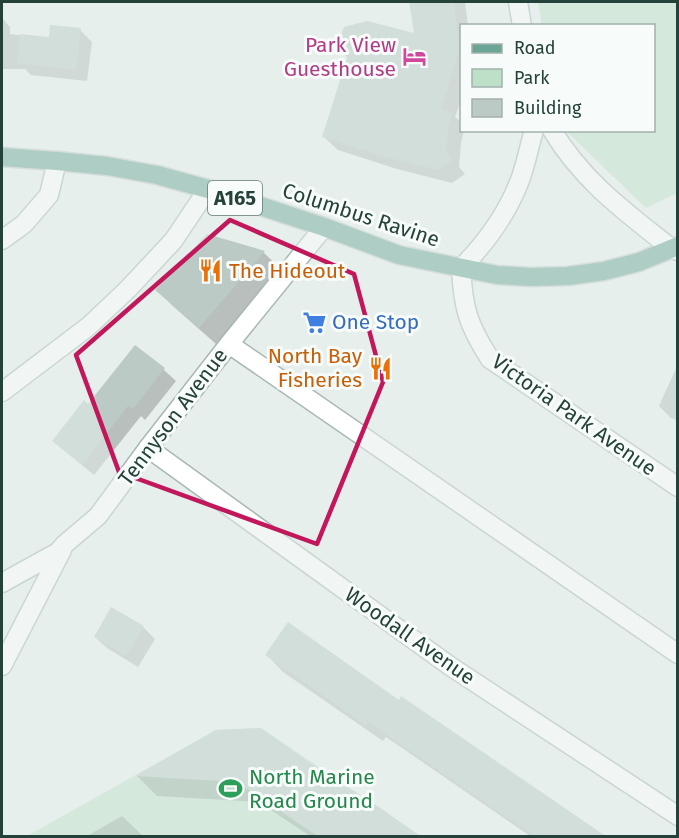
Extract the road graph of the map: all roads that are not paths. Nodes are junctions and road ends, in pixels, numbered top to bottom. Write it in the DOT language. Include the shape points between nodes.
graph roads {
  1 [pos="518,2"];
  2 [pos="522,24"];
  3 [pos="533,132"];
  4 [pos="553,132"];
  5 [pos="2,157"];
  6 [pos="57,160"];
  7 [pos="208,189"];
  8 [pos="324,227"];
  9 [pos="2,240"];
  10 [pos="676,249"];
  11 [pos="461,268"];
  12 [pos="229,344"];
  13 [pos="2,392"];
  14 [pos="148,448"];
  15 [pos="678,487"];
  16 [pos="65,544"];
  17 [pos="2,583"];
  18 [pos="678,654"];
  19 [pos="2,666"];
  20 [pos="678,816"];
  1 -- 2 [label="street"];
  3 -- 11 [label="street" via="510,204 480,249"];
  4 -- 10 [label="street" via="605,196"];
  5 -- 6 [label="main road, Columbus Ravine / A165"];
  6 -- 7 [label="main road, Columbus Ravine / A165" via="158,175"];
  6 -- 9 [label="street" via="49,195 24,224"];
  7 -- 8 [label="main road, Columbus Ravine / A165"];
  7 -- 13 [label="street" via="173,241 128,289 89,326"];
  8 -- 11 [label="main road, Columbus Ravine / A165" via="399,255"];
  8 -- 12 [label="street, Tennyson Avenue"];
  10 -- 11 [label="main road, A165" via="604,271 568,276 532,278"];
  11 -- 15 [label="street, Victoria Park Avenue" via="468,320 490,359"];
  12 -- 14 [label="street, Tennyson Avenue"];
  12 -- 18 [label="street"];
  14 -- 16 [label="street, Tennyson Avenue" via="98,516"];
  14 -- 20 [label="street, Woodall Avenue" via="450,666"];
  16 -- 17 [label="street, Tennyson Avenue" via="58,552"];
  16 -- 19 [label="street"];
}
